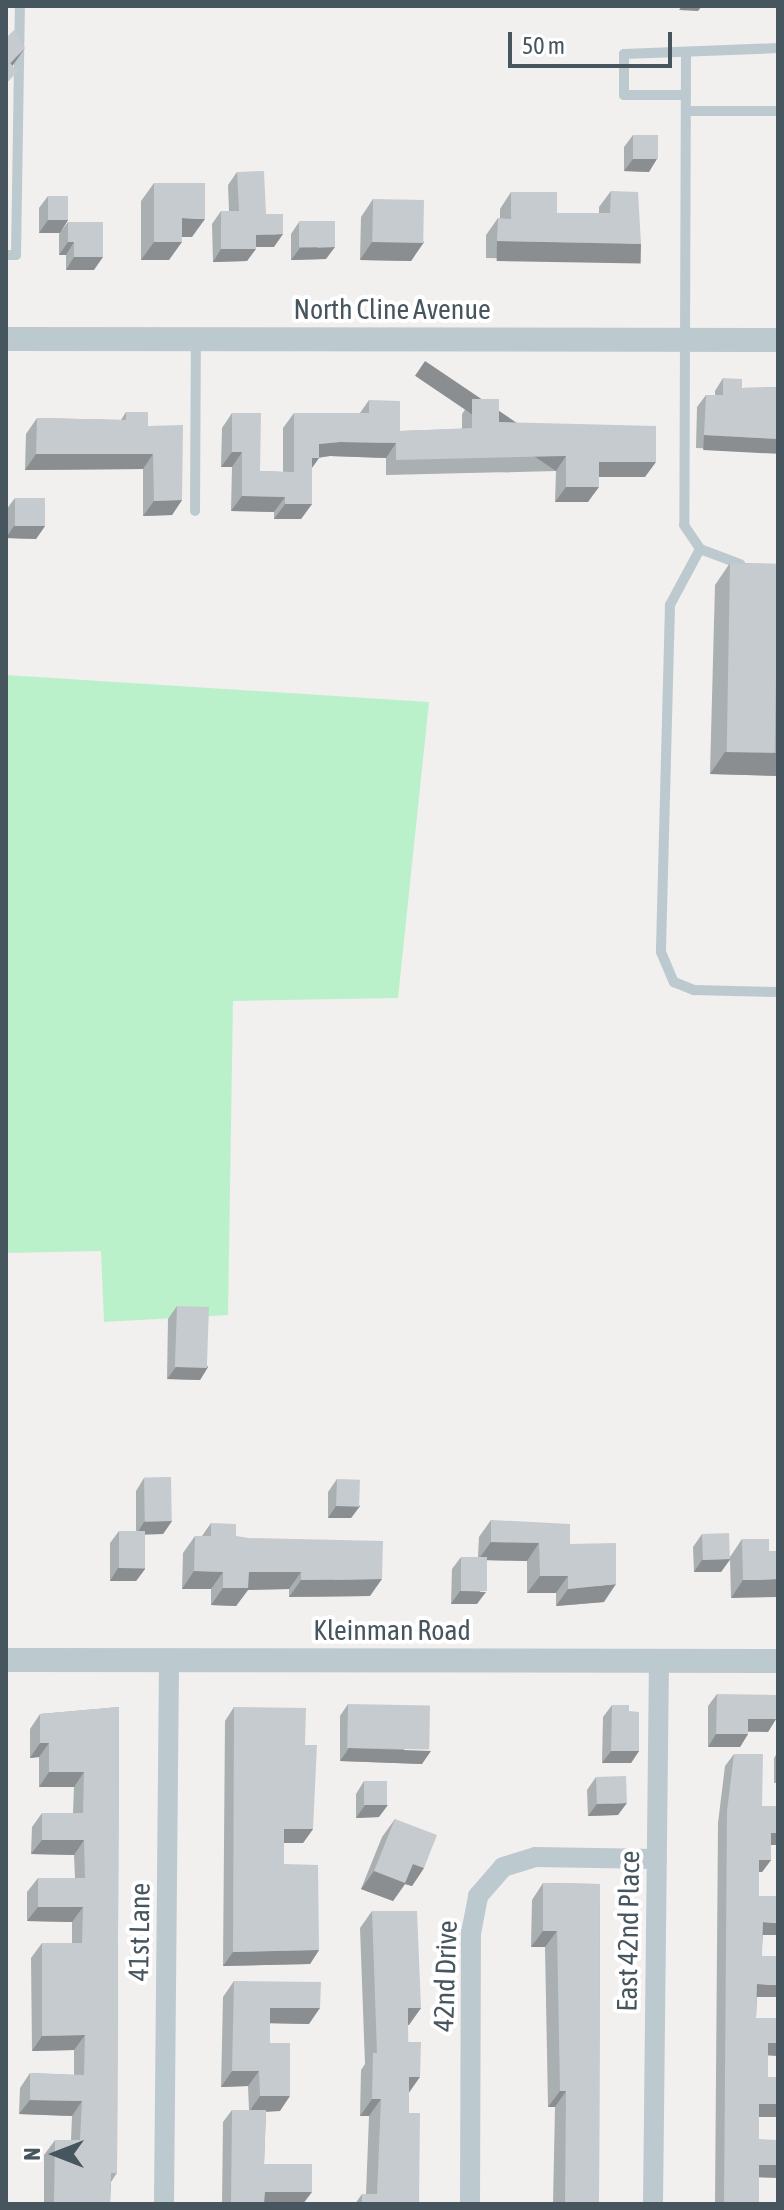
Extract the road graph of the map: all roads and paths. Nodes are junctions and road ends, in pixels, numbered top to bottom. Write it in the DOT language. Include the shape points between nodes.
graph roads {
  1 [pos="20,6"];
  2 [pos="778,48"];
  3 [pos="686,55"];
  4 [pos="6,57"];
  5 [pos="19,70"];
  6 [pos="686,95"];
  7 [pos="686,111"];
  8 [pos="778,111"];
  9 [pos="18,124"];
  10 [pos="6,136"];
  11 [pos="6,255"];
  12 [pos="6,339"];
  13 [pos="196,339"];
  14 [pos="684,339"];
  15 [pos="778,340"];
  16 [pos="195,511"];
  17 [pos="700,549"];
  18 [pos="748,564"];
  19 [pos="778,992"];
  20 [pos="659,1659"];
  21 [pos="6,1660"];
  22 [pos="169,1661"];
  23 [pos="778,1661"];
  24 [pos="657,1859"];
  25 [pos="164,2204"];
  26 [pos="470,2204"];
  27 [pos="653,2204"];
  1 -- 5 [label="lane"];
  2 -- 3 [label="lane"];
  3 -- 6 [label="lane"];
  3 -- 6 [label="lane" via="624,54 624,95"];
  4 -- 5 [label="lane"];
  5 -- 9 [label="lane"];
  6 -- 7 [label="lane"];
  7 -- 8 [label="lane"];
  7 -- 14 [label="lane"];
  9 -- 10 [label="lane"];
  9 -- 11 [label="lane" via="16,255"];
  12 -- 13 [label="street, North Cline Avenue"];
  13 -- 14 [label="street, North Cline Avenue"];
  13 -- 16 [label="lane"];
  14 -- 15 [label="street, North Cline Avenue"];
  14 -- 17 [label="lane" via="684,525"];
  17 -- 18 [label="lane" via="732,564"];
  17 -- 19 [label="lane" via="670,605 661,952 674,982 694,990"];
  20 -- 22 [label="street, Kleinman Road"];
  20 -- 23 [label="street, Kleinman Road"];
  20 -- 24 [label="street, East 42nd Place"];
  21 -- 22 [label="street, Kleinman Road"];
  22 -- 25 [label="street, 41st Lane"];
  24 -- 26 [label="street, 42nd Drive" via="535,1857 503,1867 478,1896 471,1933"];
  24 -- 27 [label="street, East 42nd Place"];
}
